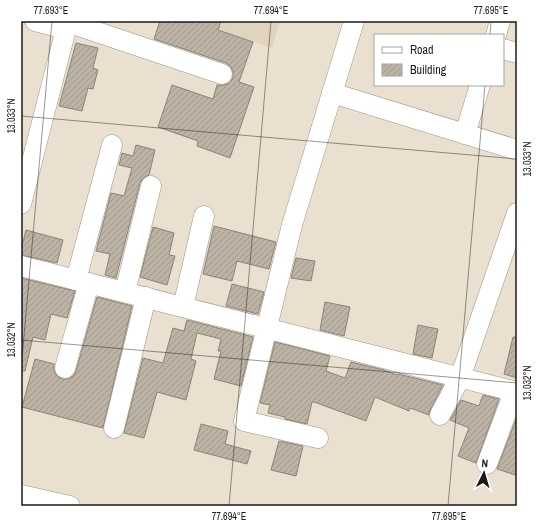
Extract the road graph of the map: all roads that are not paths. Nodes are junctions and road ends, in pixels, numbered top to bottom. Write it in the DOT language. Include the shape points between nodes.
graph roads {
  1 [pos="35,21"];
  2 [pos="354,21"];
  3 [pos="500,21"];
  4 [pos="67,24"];
  5 [pos="496,34"];
  6 [pos="504,49"];
  7 [pos="517,53"];
  8 [pos="222,74"];
  9 [pos="480,86"];
  10 [pos="332,93"];
  11 [pos="465,134"];
  12 [pos="112,145"];
  13 [pos="517,150"];
  14 [pos="150,186"];
  15 [pos="21,204"];
  16 [pos="517,213"];
  17 [pos="204,216"];
  18 [pos="21,266"];
  19 [pos="82,281"];
  20 [pos="125,292"];
  21 [pos="146,297"];
  22 [pos="183,307"];
  23 [pos="267,328"];
  24 [pos="65,368"];
  25 [pos="460,378"];
  26 [pos="516,392"];
  27 [pos="440,415"];
  28 [pos="114,428"];
  29 [pos="318,438"];
  30 [pos="487,464"];
  31 [pos="21,495"];
  32 [pos="70,506"];
  1 -- 4 [label="street"];
  2 -- 10 [label="street"];
  3 -- 5 [label="street"];
  4 -- 8 [label="street"];
  4 -- 15 [label="street"];
  6 -- 7 [label="street"];
  9 -- 11 [label="street"];
  10 -- 11 [label="street"];
  10 -- 23 [label="street" via="290,234"];
  11 -- 13 [label="street"];
  12 -- 19 [label="street"];
  14 -- 20 [label="street"];
  16 -- 25 [label="street"];
  17 -- 22 [label="street"];
  18 -- 19 [label="street"];
  19 -- 20 [label="street"];
  19 -- 24 [label="street"];
  20 -- 21 [label="street"];
  21 -- 22 [label="street"];
  21 -- 28 [label="street"];
  22 -- 23 [label="street"];
  23 -- 25 [label="street"];
  23 -- 29 [label="street" via="244,420"];
  25 -- 26 [label="street"];
  25 -- 27 [label="street"];
  26 -- 30 [label="street"];
  31 -- 32 [label="street"];
}
